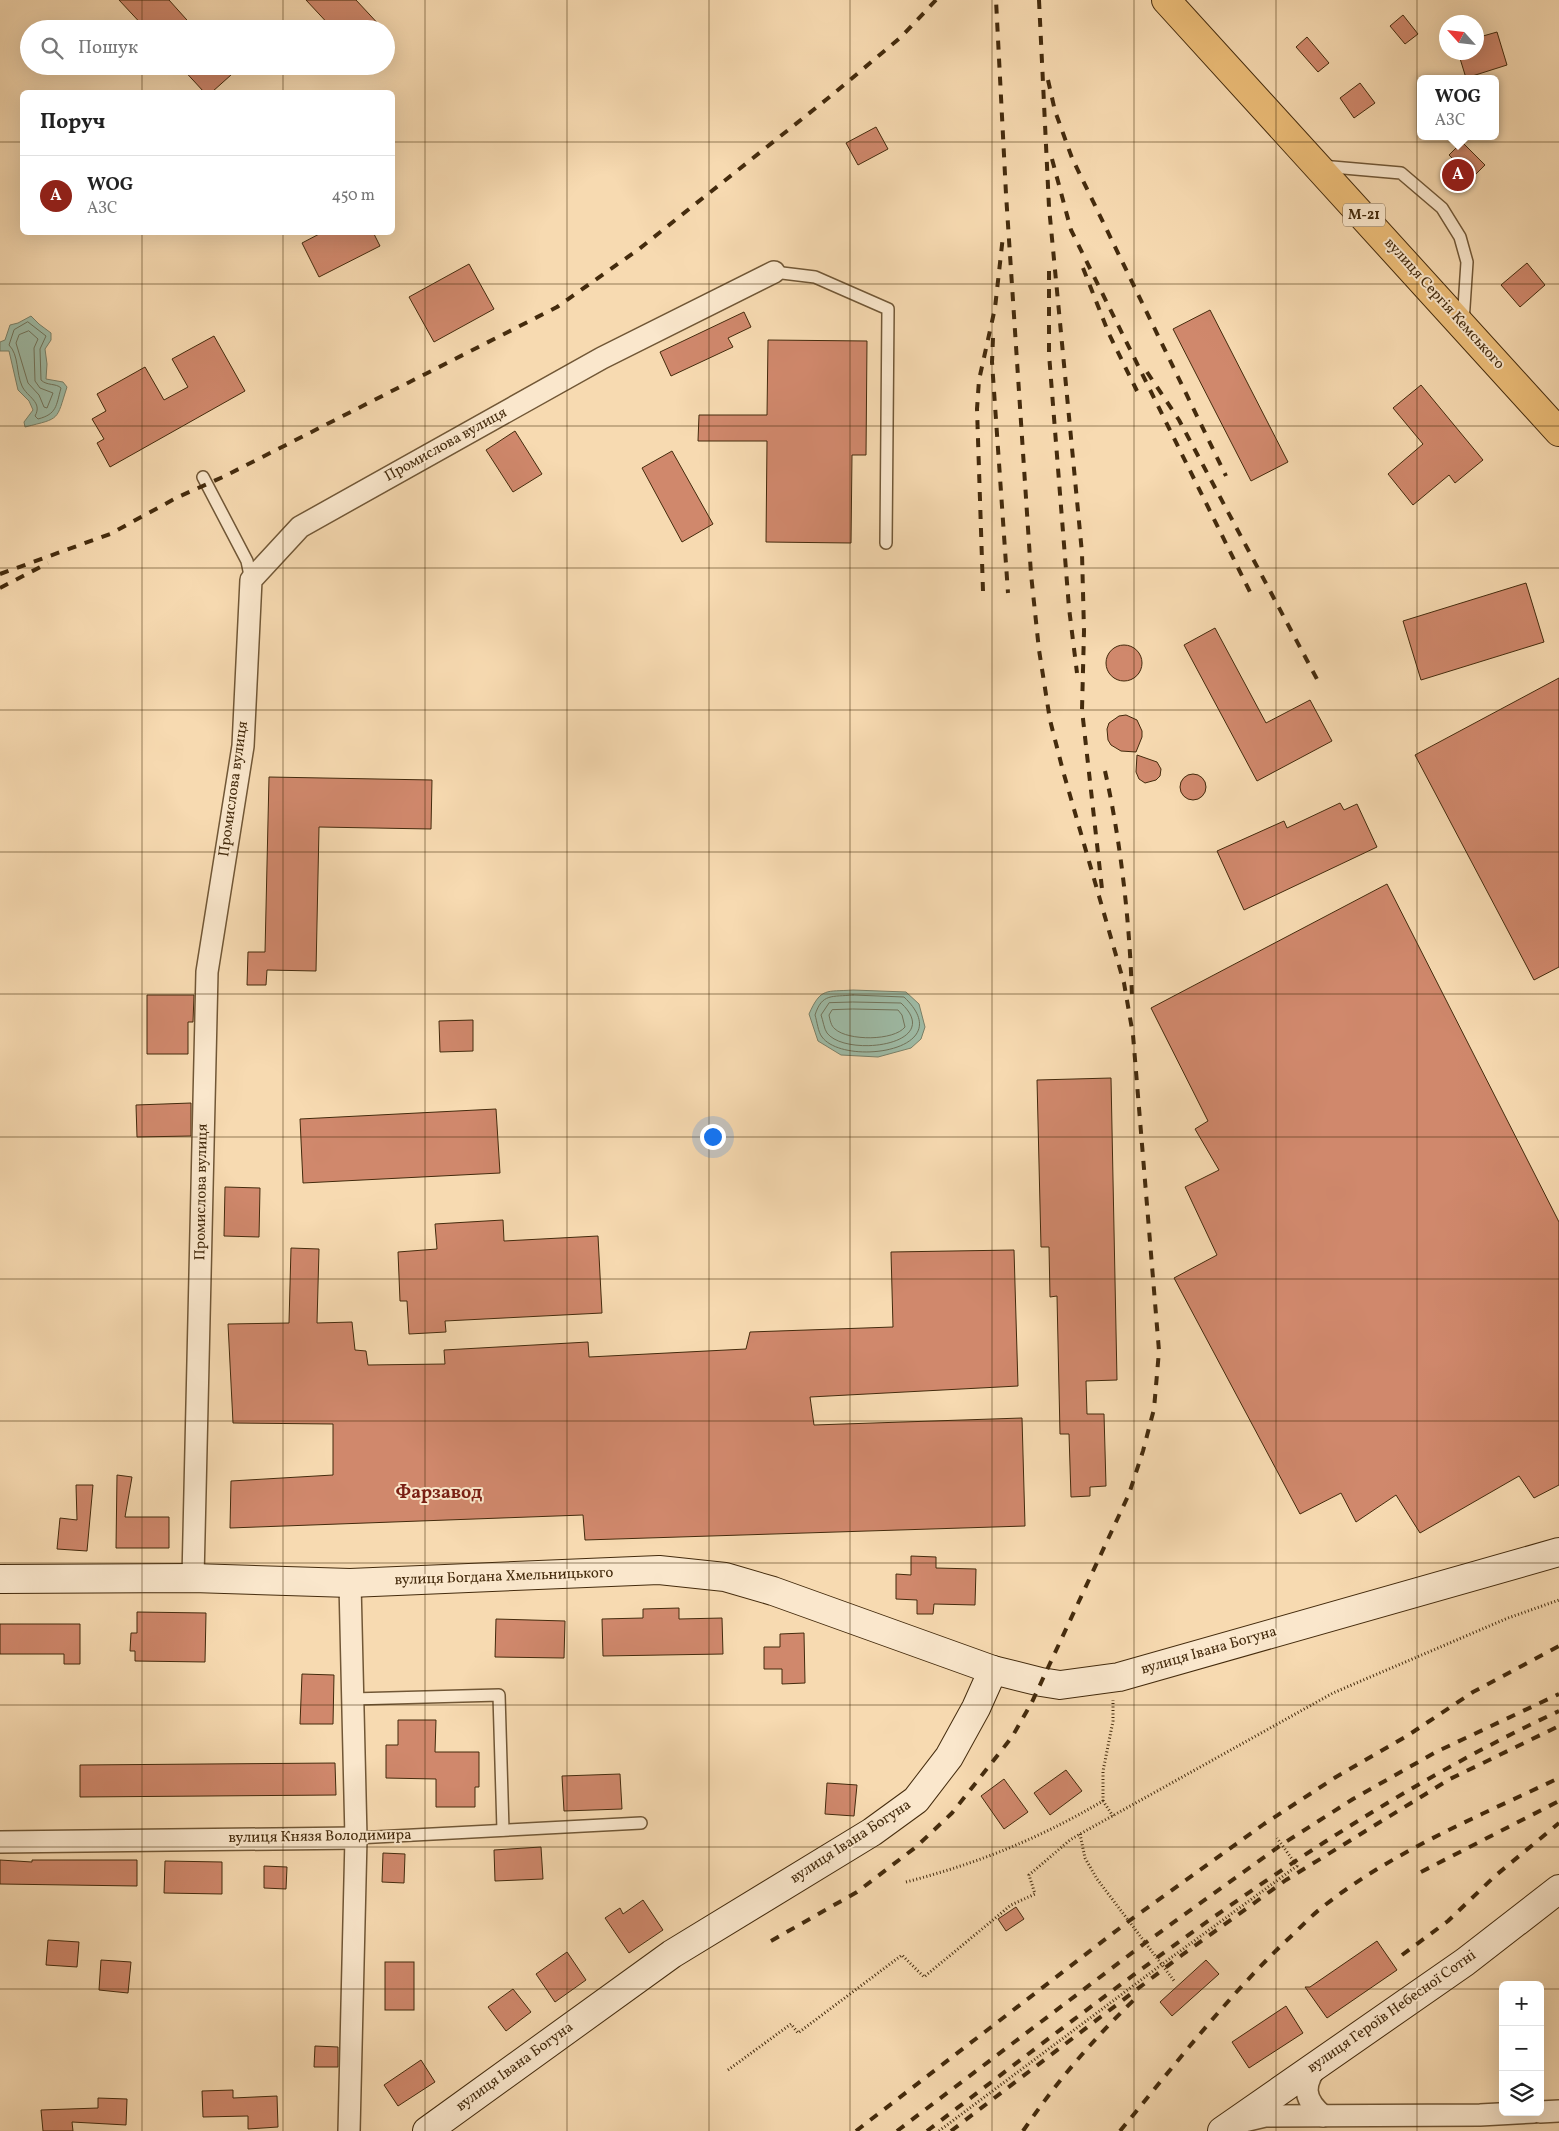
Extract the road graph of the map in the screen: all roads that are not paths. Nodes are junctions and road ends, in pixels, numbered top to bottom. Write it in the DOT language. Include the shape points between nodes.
graph roads {
  1 [pos="1166,0"];
  2 [pos="1319,166"];
  3 [pos="774,272"];
  4 [pos="1463,326"];
  5 [pos="1559,432"];
  6 [pos="203,478"];
  7 [pos="886,543"];
  8 [pos="251,580"];
  9 [pos="1559,1552"];
  10 [pos="193,1578"];
  11 [pos="0,1579"];
  12 [pos="350,1583"];
  13 [pos="992,1670"];
  14 [pos="352,1699"];
  15 [pos="641,1823"];
  16 [pos="502,1830"];
  17 [pos="356,1838"];
  18 [pos="0,1842"];
  19 [pos="1559,1889"];
  20 [pos="1319,2063"];
  21 [pos="1559,2111"];
  22 [pos="1544,2112"];
  23 [pos="1322,2116"];
  24 [pos="1514,2116"];
  25 [pos="1480,2123"];
  26 [pos="1227,2128"];
  27 [pos="349,2131"];
  28 [pos="427,2131"];
  1 -- 2 [label="highway, вулиця Сергія Кемського / М-21"];
  2 -- 4 [label="highway, вулиця Сергія Кемського / М-21"];
  2 -- 4 [label="lane" via="1401,173 1442,208 1460,238 1467,262"];
  3 -- 7 [label="lane" via="815,277 888,309"];
  3 -- 8 [label="street, Промислова вулиця" via="602,358 300,527"];
  4 -- 5 [label="highway, вулиця Сергія Кемського / М-21"];
  6 -- 8 [label="lane" via="247,561"];
  8 -- 10 [label="street, Промислова вулиця" via="243,746 207,972"];
  9 -- 13 [label="street, вулиця Івана Богуна" via="1113,1678 1060,1684"];
  10 -- 11 [label="street, вулиця Богдана Хмельницького"];
  10 -- 12 [label="street, вулиця Богдана Хмельницького"];
  12 -- 13 [label="street, вулиця Богдана Хмельницького" via="659,1570 725,1577 773,1591"];
  12 -- 14 [label="street"];
  13 -- 28 [label="street, вулиця Івана Богуна" via="949,1758 916,1800 872,1832 672,1954"];
  14 -- 16 [label="lane" via="499,1695"];
  14 -- 17 [label="street"];
  15 -- 16 [label="lane, вулиця Князя Володимира"];
  16 -- 17 [label="lane, вулиця Князя Володимира"];
  17 -- 18 [label="street, вулиця Князя Володимира"];
  17 -- 27 [label="street"];
  19 -- 20 [label="street, вулиця Героїв Небесної Сотні" via="1465,1962"];
  20 -- 23 [label="street" via="1309,2076 1307,2088 1314,2109"];
  20 -- 26 [label="street, вулиця Героїв Небесної Сотні"];
  21 -- 22 [label="street"];
  23 -- 25 [label="street"];
  23 -- 26 [label="street" via="1265,2116 1250,2118"];
  24 -- 25 [label="street"];
}
